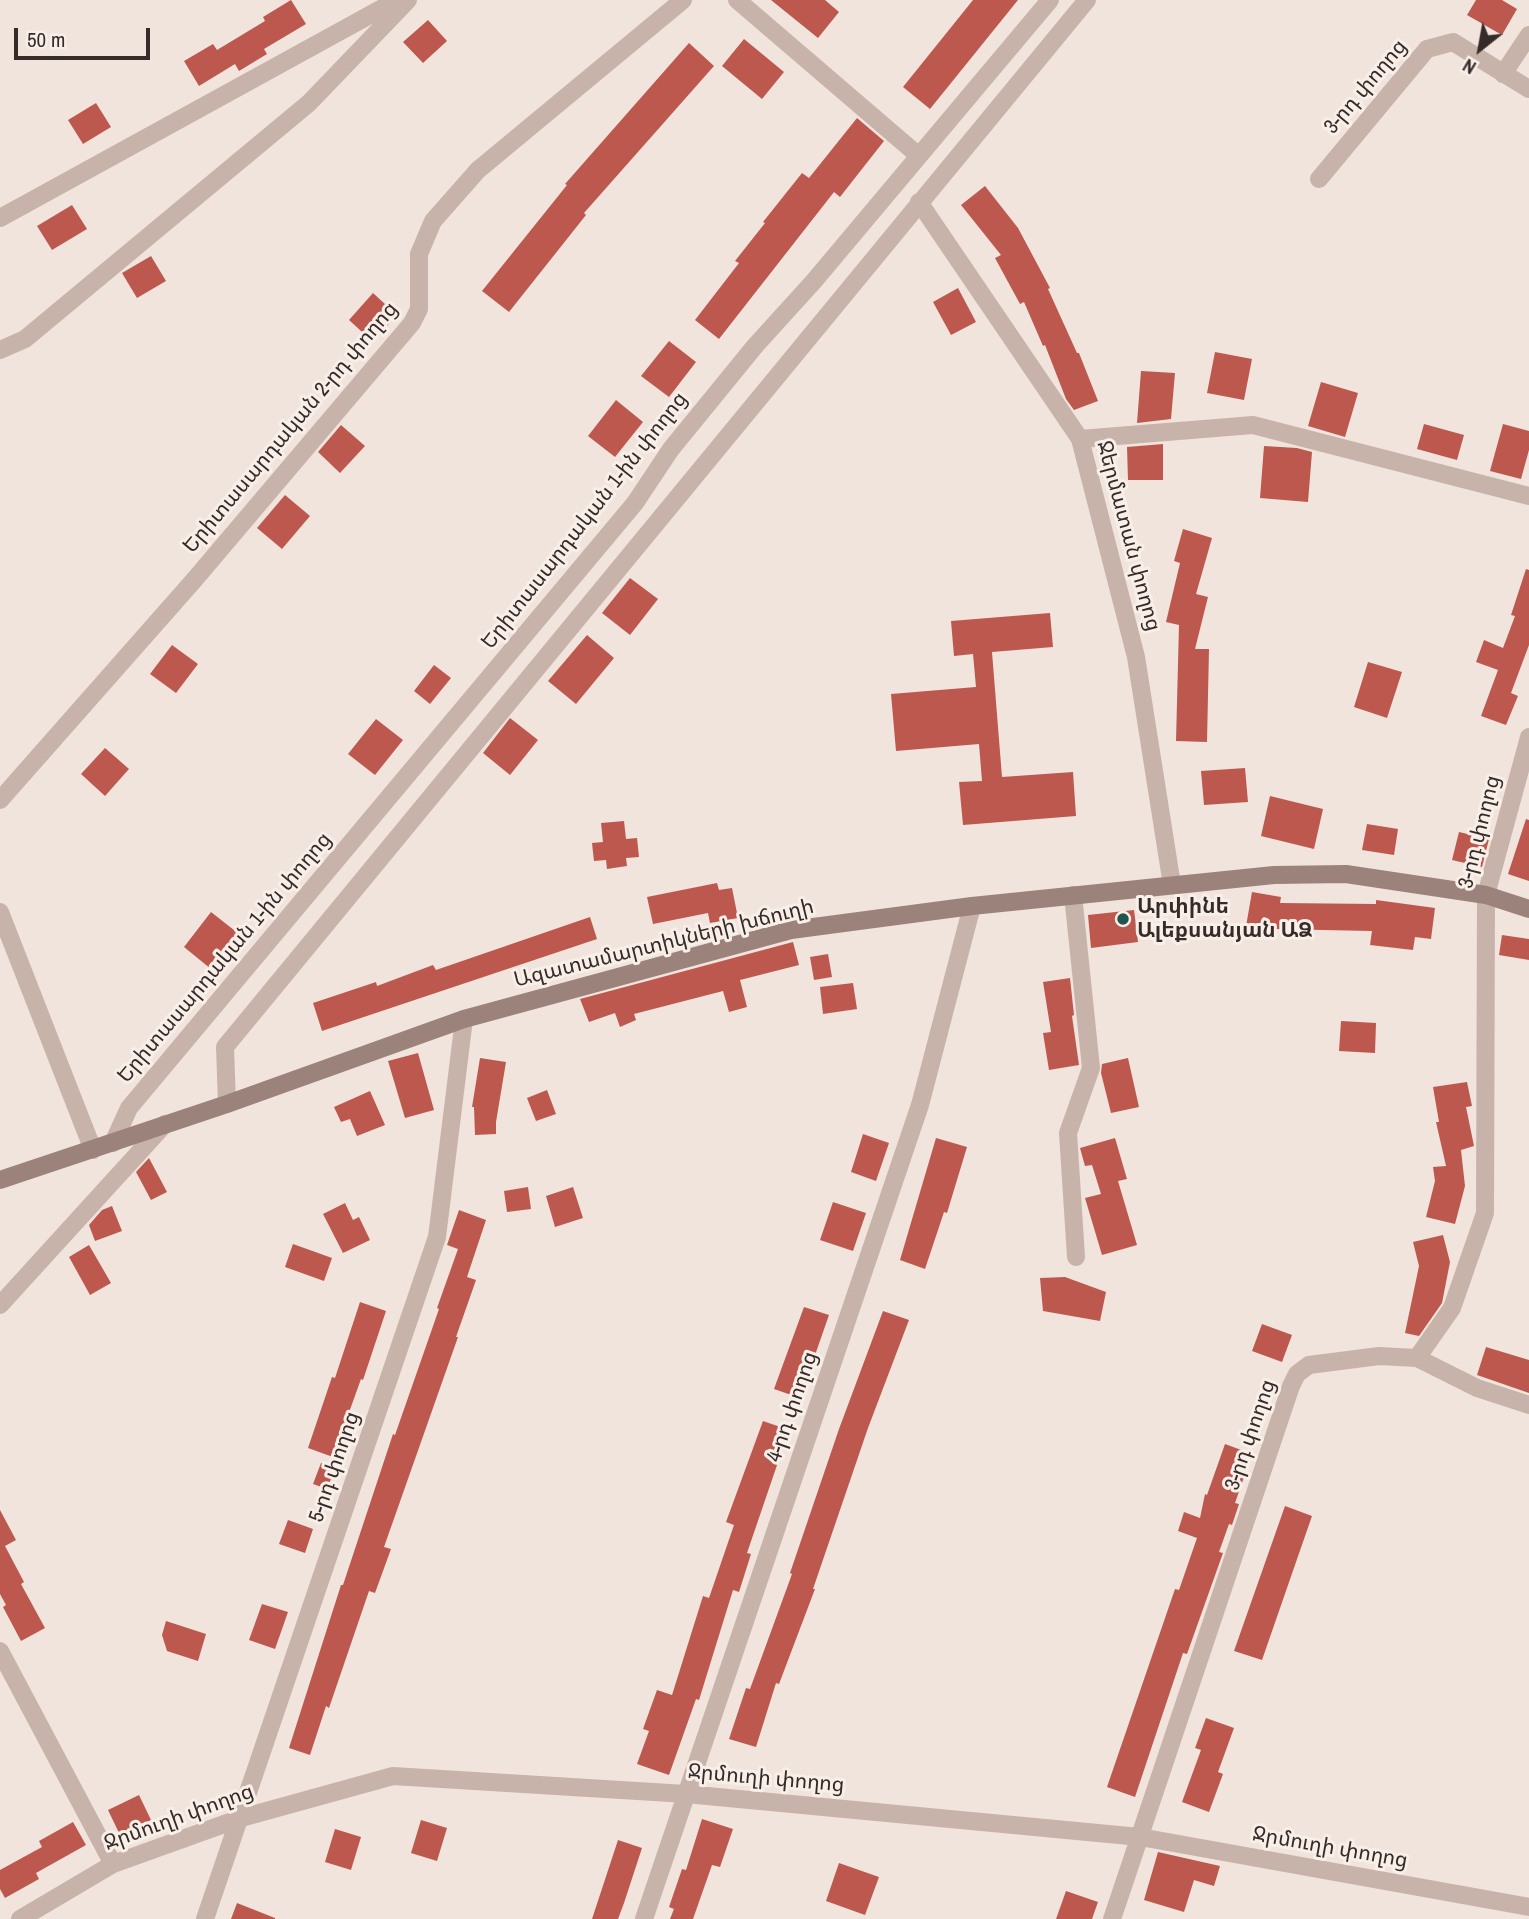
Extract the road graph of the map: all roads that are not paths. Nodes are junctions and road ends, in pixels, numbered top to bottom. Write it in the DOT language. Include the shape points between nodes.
graph roads {
  1 [pos="397,0"];
  2 [pos="408,0"];
  3 [pos="682,0"];
  4 [pos="737,0"];
  5 [pos="1050,0"];
  6 [pos="1087,0"];
  7 [pos="1529,35"];
  8 [pos="1503,74"];
  9 [pos="1529,89"];
  10 [pos="919,156"];
  11 [pos="1319,179"];
  12 [pos="919,202"];
  13 [pos="0,218"];
  14 [pos="0,350"];
  15 [pos="1080,439"];
  16 [pos="1529,496"];
  17 [pos="1529,737"];
  18 [pos="0,800"];
  19 [pos="1172,885"];
  20 [pos="1073,895"];
  21 [pos="1486,895"];
  22 [pos="972,906"];
  23 [pos="1529,909"];
  24 [pos="0,912"];
  25 [pos="464,1019"];
  26 [pos="227,1104"];
  27 [pos="165,1124"];
  28 [pos="113,1143"];
  29 [pos="93,1150"];
  30 [pos="0,1180"];
  31 [pos="1076,1257"];
  32 [pos="0,1306"];
  33 [pos="1416,1358"];
  34 [pos="1529,1405"];
  35 [pos="0,1651"];
  36 [pos="686,1794"];
  37 [pos="241,1818"];
  38 [pos="1140,1838"];
  39 [pos="113,1864"];
  40 [pos="1529,1907"];
  41 [pos="20,1919"];
  42 [pos="205,1919"];
  43 [pos="644,1919"];
  44 [pos="1112,1919"];
  1 -- 13 [label="street"];
  2 -- 14 [label="street" via="309,103 25,339"];
  3 -- 18 [label="street, Երիտասարդական 2-րդ փողոց" via="478,170 433,221 419,254 419,309 412,323"];
  4 -- 10 [label="street"];
  5 -- 10 [label="street, Երիտասարդական 1-ին փողոց"];
  6 -- 12 [label="street"];
  7 -- 8 [label="street"];
  8 -- 9 [label="street, 3-րդ փողոց"];
  8 -- 11 [label="street, 3-րդ փողոց" via="1454,42 1427,49"];
  10 -- 28 [label="street, Երիտասարդական 1-ին փողոց" via="755,345 671,449 635,503 129,1108"];
  12 -- 15 [label="street, Ջերմատան փողոց"];
  12 -- 26 [label="street" via="225,1048"];
  15 -- 16 [label="street" via="1253,425"];
  15 -- 19 [label="street, Ջերմատան փողոց" via="1136,657"];
  17 -- 21 [label="street, 3-րդ փողոց"];
  19 -- 20 [label="main road, Ազատամարտիկների խճուղի"];
  19 -- 21 [label="main road, Ազատամարտիկների խճուղի" via="1346,874"];
  20 -- 22 [label="main road, Ազատամարտիկների խճուղի"];
  20 -- 31 [label="street" via="1091,1068 1068,1133"];
  21 -- 23 [label="main road, Ազատամարտիկների խճուղի"];
  21 -- 33 [label="street, 3-րդ փողոց" via="1485,1213 1452,1308"];
  22 -- 25 [label="main road, Ազատամարտիկների խճուղի" via="791,930"];
  22 -- 36 [label="street, 4-րդ փողոց" via="920,1105"];
  24 -- 29 [label="street"];
  25 -- 26 [label="main road, Ազատամարտիկների խճուղի"];
  25 -- 37 [label="street, 5-րդ փողոց" via="437,1237"];
  26 -- 27 [label="main road, Ազատամարտիկների խճուղի"];
  27 -- 28 [label="main road, Ազատամարտիկների խճուղի"];
  27 -- 32 [label="street"];
  28 -- 29 [label="main road, Ազատամարտիկների խճուղի"];
  29 -- 30 [label="main road, Ազատամարտիկների խճուղի"];
  33 -- 34 [label="street" via="1477,1388"];
  33 -- 38 [label="street, 3-րդ փողոց" via="1379,1356 1309,1365 1297,1374"];
  35 -- 39 [label="street"];
  36 -- 37 [label="street, Ջրմուղի փողոց" via="393,1776"];
  36 -- 38 [label="street, Ջրմուղի փողոց"];
  36 -- 43 [label="street, 4-րդ փողոց"];
  37 -- 39 [label="street, Ջրմուղի փողոց"];
  37 -- 42 [label="street, 5-րդ փողոց"];
  38 -- 40 [label="street, Ջրմուղի փողոց"];
  38 -- 44 [label="street, 3-րդ փողոց"];
  39 -- 41 [label="street, Ջրմուղի փողոց"];
}
